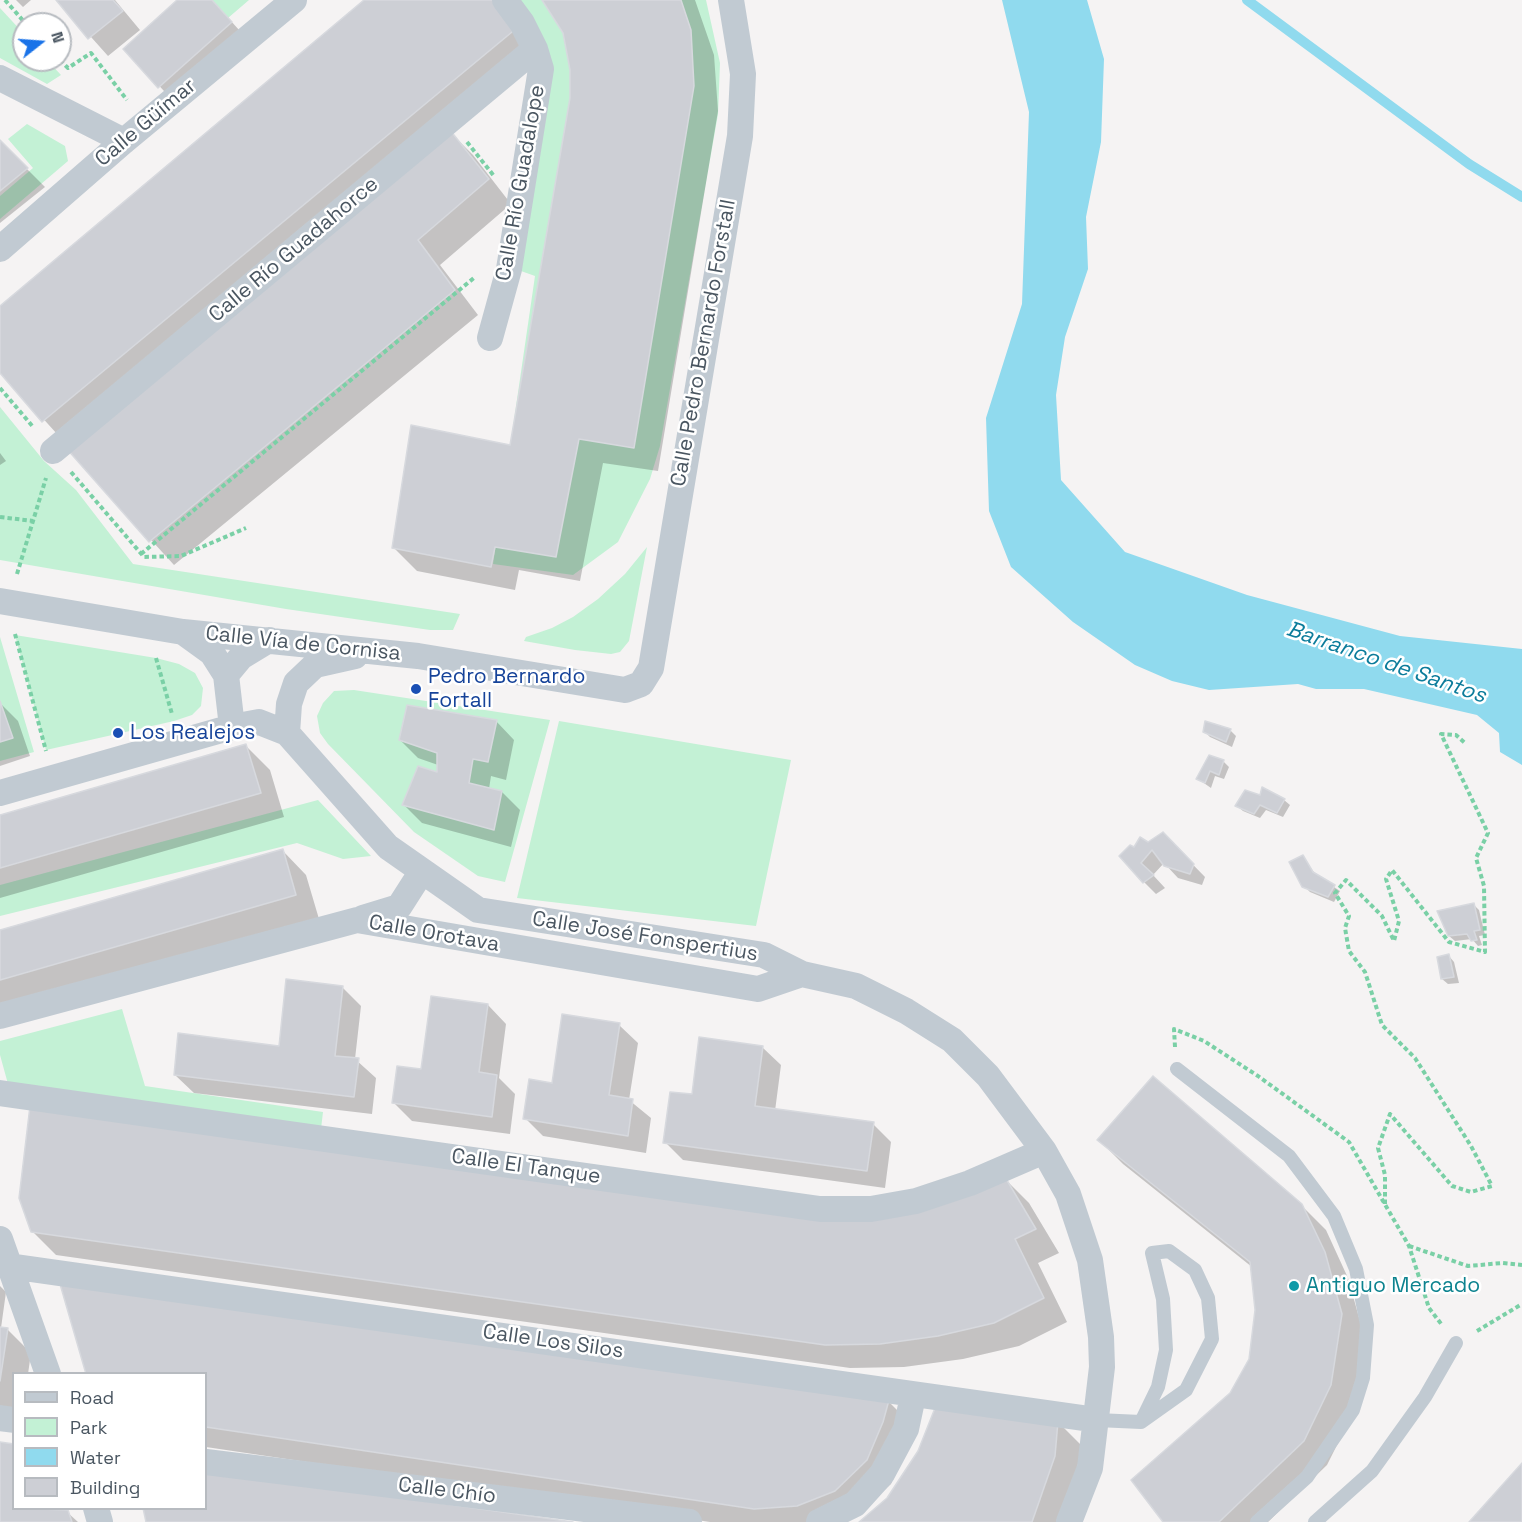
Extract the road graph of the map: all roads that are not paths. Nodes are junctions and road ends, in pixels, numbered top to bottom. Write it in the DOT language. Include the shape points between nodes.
graph roads {
  1 [pos="294,0"];
  2 [pos="505,0"];
  3 [pos="731,0"];
  4 [pos="535,49"];
  5 [pos="0,78"];
  6 [pos="124,141"];
  7 [pos="0,249"];
  8 [pos="490,338"];
  9 [pos="53,451"];
  10 [pos="4,602"];
  11 [pos="183,632"];
  12 [pos="269,640"];
  13 [pos="375,651"];
  14 [pos="226,675"];
  15 [pos="296,682"];
  16 [pos="641,684"];
  17 [pos="232,727"];
  18 [pos="287,734"];
  19 [pos="0,793"];
  20 [pos="422,871"];
  21 [pos="357,920"];
  22 [pos="802,974"];
  23 [pos="0,1016"];
  24 [pos="1177,1069"];
  25 [pos="0,1093"];
  26 [pos="1044,1150"];
  27 [pos="3,1252"];
  28 [pos="1456,1343"];
  29 [pos="47,1372"];
  30 [pos="913,1396"];
  31 [pos="1097,1420"];
  32 [pos="1141,1422"];
  33 [pos="207,1462"];
  34 [pos="689,1522"];
  35 [pos="819,1522"];
  36 [pos="1069,1522"];
  37 [pos="1257,1522"];
  38 [pos="1315,1522"];
  1 -- 6 [label="street, Calle Güímar"];
  2 -- 4 [label="street, Calle Río Guadalope"];
  3 -- 16 [label="street, Calle Pedro Bernardo Forstall" via="743,74 740,136 651,668"];
  4 -- 8 [label="street, Calle Río Guadalope" via="541,69 509,269"];
  4 -- 9 [label="street, Calle Río Guadahorce"];
  5 -- 6 [label="street"];
  6 -- 7 [label="street, Calle Güímar"];
  10 -- 11 [label="street, Calle Vía de Cornisa"];
  11 -- 12 [label="street, Calle Vía de Cornisa"];
  11 -- 14 [label="street" via="212,653"];
  12 -- 13 [label="street, Calle Vía de Cornisa"];
  12 -- 14 [label="street" via="241,657"];
  12 -- 15 [label="street" via="288,658"];
  13 -- 15 [label="street" via="315,665"];
  13 -- 16 [label="street, Calle Vía de Cornisa" via="626,690"];
  14 -- 17 [label="street"];
  15 -- 18 [label="street" via="289,704"];
  17 -- 18 [label="street, Calle José Fonspertius" via="258,722"];
  17 -- 19 [label="street"];
  18 -- 20 [label="street, Calle José Fonspertius" via="388,848"];
  20 -- 21 [label="street" via="399,907"];
  20 -- 22 [label="street, Calle José Fonspertius" via="478,910 764,955"];
  21 -- 22 [label="street, Calle Orotava" via="758,989"];
  21 -- 23 [label="street, Calle Orotava"];
  22 -- 26 [label="street, Calle José Fonspertius" via="856,986 952,1040 988,1076"];
  24 -- 37 [label="lane" via="1289,1156 1328,1207 1356,1269 1367,1325 1363,1378 1353,1410 1306,1477"];
  25 -- 26 [label="street, Calle El Tanque" via="820,1209 871,1209 916,1202"];
  26 -- 31 [label="street, Calle José Fonspertius" via="1068,1194 1090,1260 1101,1337"];
  27 -- 29 [label="street"];
  27 -- 30 [label="street, Calle Los Silos"];
  28 -- 38 [label="lane" via="1425,1397 1372,1471"];
  30 -- 31 [label="street, Calle Los Silos"];
  30 -- 35 [label="street" via="906,1429 882,1474 855,1504"];
  31 -- 32 [label="lane"];
  31 -- 36 [label="street, Calle José Fonspertius" via="1090,1468"];
  32 -- 32 [label="lane" via="1186,1390 1212,1339 1208,1298 1195,1270 1169,1251 1152,1253 1163,1299 1166,1350 1158,1387"];
  33 -- 34 [label="street, Calle Chío"];
}
